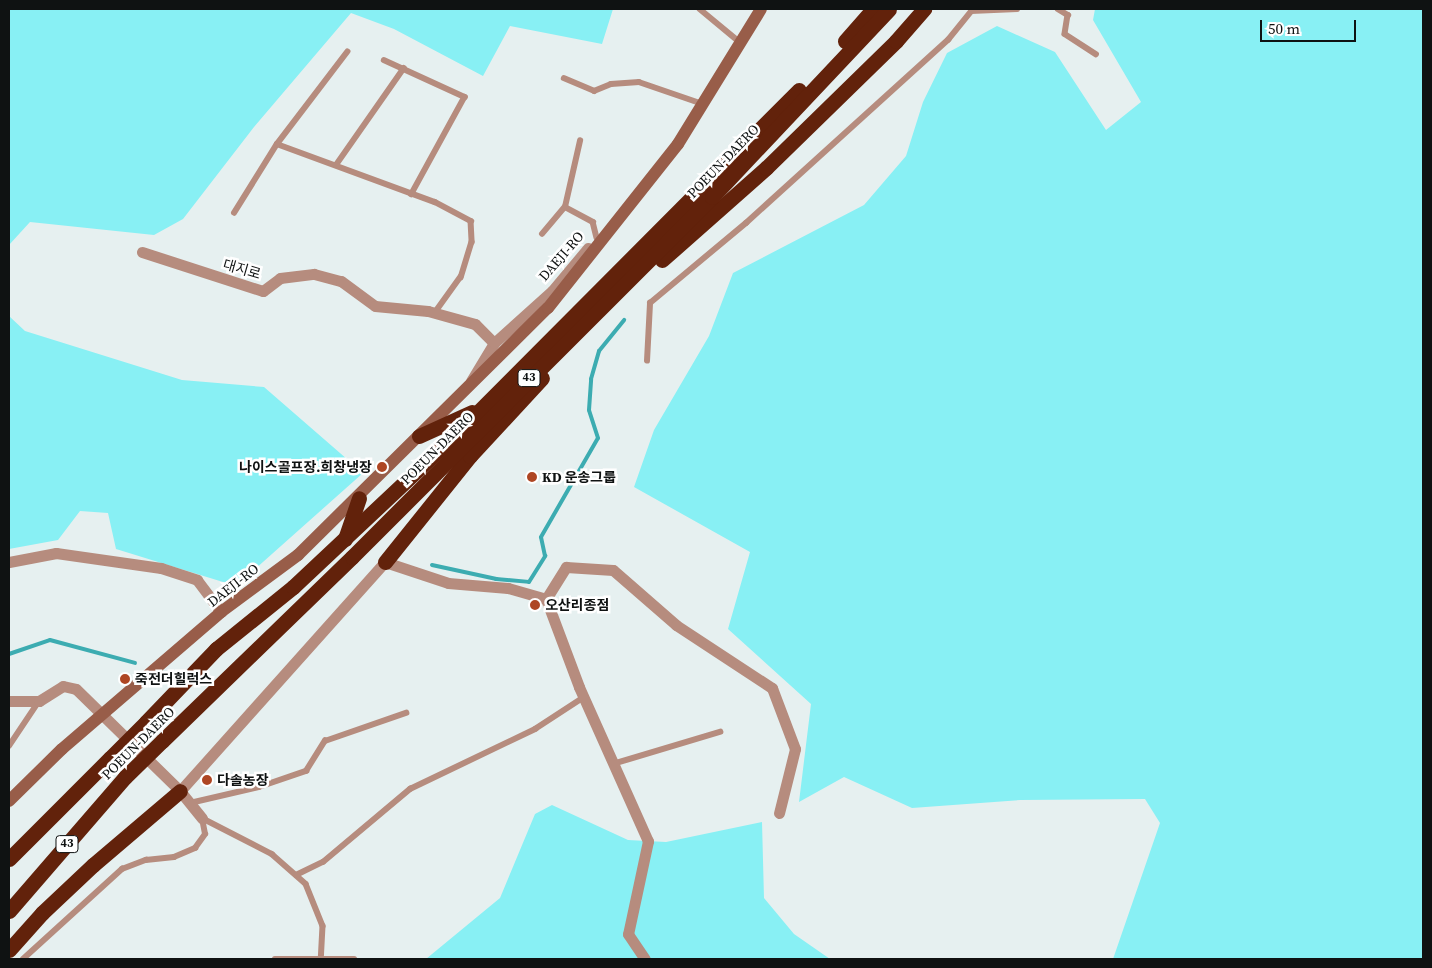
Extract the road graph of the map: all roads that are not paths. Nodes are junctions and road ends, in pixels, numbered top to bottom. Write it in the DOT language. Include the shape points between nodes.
graph roads {
  1 [pos="700,9"];
  2 [pos="761,9"];
  3 [pos="873,9"];
  4 [pos="889,9"];
  5 [pos="924,9"];
  6 [pos="1017,9"];
  7 [pos="1058,9"];
  8 [pos="972,10"];
  9 [pos="741,43"];
  10 [pos="347,52"];
  11 [pos="1096,54"];
  12 [pos="384,60"];
  13 [pos="404,68"];
  14 [pos="564,78"];
  15 [pos="703,104"];
  16 [pos="580,141"];
  17 [pos="277,144"];
  18 [pos="678,144"];
  19 [pos="336,165"];
  20 [pos="412,194"];
  21 [pos="565,208"];
  22 [pos="234,213"];
  23 [pos="542,234"];
  24 [pos="597,238"];
  25 [pos="684,239"];
  26 [pos="142,252"];
  27 [pos="650,257"];
  28 [pos="435,313"];
  29 [pos="590,316"];
  30 [pos="580,338"];
  31 [pos="494,344"];
  32 [pos="647,361"];
  33 [pos="469,386"];
  34 [pos="478,410"];
  35 [pos="419,436"];
  36 [pos="359,498"];
  37 [pos="345,540"];
  38 [pos="9,562"];
  39 [pos="385,562"];
  40 [pos="546,599"];
  41 [pos="221,612"];
  42 [pos="584,697"];
  43 [pos="9,700"];
  44 [pos="39,702"];
  45 [pos="406,713"];
  46 [pos="103,716"];
  47 [pos="720,732"];
  48 [pos="9,746"];
  49 [pos="613,764"];
  50 [pos="180,791"];
  51 [pos="9,801"];
  52 [pos="190,803"];
  53 [pos="779,813"];
  54 [pos="202,818"];
  55 [pos="9,859"];
  56 [pos="296,875"];
  57 [pos="9,911"];
  58 [pos="9,950"];
  59 [pos="322,958"];
  60 [pos="23,959"];
  61 [pos="275,959"];
  62 [pos="354,959"];
  63 [pos="645,959"];
  1 -- 9 [label="lane"];
  2 -- 9 [label="main road, DAEJI-RO"];
  3 -- 34 [label="highway, POEUN-DAERO / 43" via="804,85"];
  4 -- 27 [label="highway, POEUN-DAERO / 43"];
  5 -- 25 [label="highway" via="896,41 766,168"];
  6 -- 8 [label="lane"];
  7 -- 11 [label="lane" via="1068,15 1065,34"];
  8 -- 32 [label="lane" via="948,40 740,229 650,303"];
  9 -- 15 [label="main road, DAEJI-RO"];
  10 -- 17 [label="lane"];
  12 -- 13 [label="lane"];
  13 -- 19 [label="lane"];
  13 -- 20 [label="lane" via="465,97"];
  14 -- 15 [label="lane" via="594,91 611,84 639,82"];
  15 -- 18 [label="main road, DAEJI-RO"];
  16 -- 21 [label="lane"];
  17 -- 19 [label="lane"];
  17 -- 22 [label="lane"];
  18 -- 24 [label="street, DAEJI-RO"];
  18 -- 33 [label="main road, DAEJI-RO" via="548,308"];
  19 -- 20 [label="lane"];
  20 -- 28 [label="lane" via="471,221 472,242 461,278"];
  21 -- 23 [label="lane"];
  21 -- 24 [label="lane" via="593,222"];
  24 -- 31 [label="street, DAEJI-RO" via="552,291"];
  25 -- 27 [label="highway"];
  25 -- 30 [label="highway"];
  26 -- 28 [label="street, 대지로" via="263,291 280,278 314,274 341,282 375,306"];
  27 -- 29 [label="highway, POEUN-DAERO / 43"];
  28 -- 31 [label="street, 대지로" via="475,324"];
  29 -- 30 [label="highway"];
  29 -- 57 [label="highway, POEUN-DAERO / 43, bridge" via="352,557 124,777"];
  30 -- 39 [label="highway" via="470,456"];
  31 -- 33 [label="street, DAEJI-RO"];
  33 -- 35 [label="main road, DAEJI-RO"];
  34 -- 35 [label="highway"];
  34 -- 37 [label="highway, POEUN-DAERO / 43"];
  35 -- 36 [label="main road, DAEJI-RO"];
  36 -- 37 [label="highway"];
  36 -- 41 [label="main road, DAEJI-RO" via="298,555"];
  37 -- 55 [label="highway, POEUN-DAERO / 43, bridge" via="216,649"];
  38 -- 41 [label="street" via="56,553 161,568 197,580"];
  39 -- 40 [label="street" via="448,583 508,588"];
  39 -- 50 [label="street"];
  40 -- 42 [label="street"];
  40 -- 53 [label="street" via="566,567 613,570 676,625 772,688 795,749"];
  41 -- 46 [label="main road, DAEJI-RO"];
  42 -- 49 [label="street"];
  42 -- 56 [label="lane" via="535,729 410,789 323,862"];
  43 -- 44 [label="street"];
  44 -- 46 [label="street" via="63,686 76,689"];
  44 -- 48 [label="lane"];
  45 -- 52 [label="lane" via="324,741 306,771 259,787"];
  46 -- 50 [label="street"];
  46 -- 51 [label="main road, DAEJI-RO" via="62,749"];
  47 -- 49 [label="lane"];
  49 -- 63 [label="street" via="648,841 628,934"];
  50 -- 52 [label="street"];
  50 -- 58 [label="highway" via="42,913"];
  52 -- 54 [label="street"];
  54 -- 56 [label="lane" via="272,854"];
  54 -- 60 [label="lane" via="205,834 195,848 174,857 146,860 122,869"];
  56 -- 59 [label="lane" via="306,884 323,926"];
  59 -- 61 [label="lane"];
  59 -- 62 [label="lane"];
}
